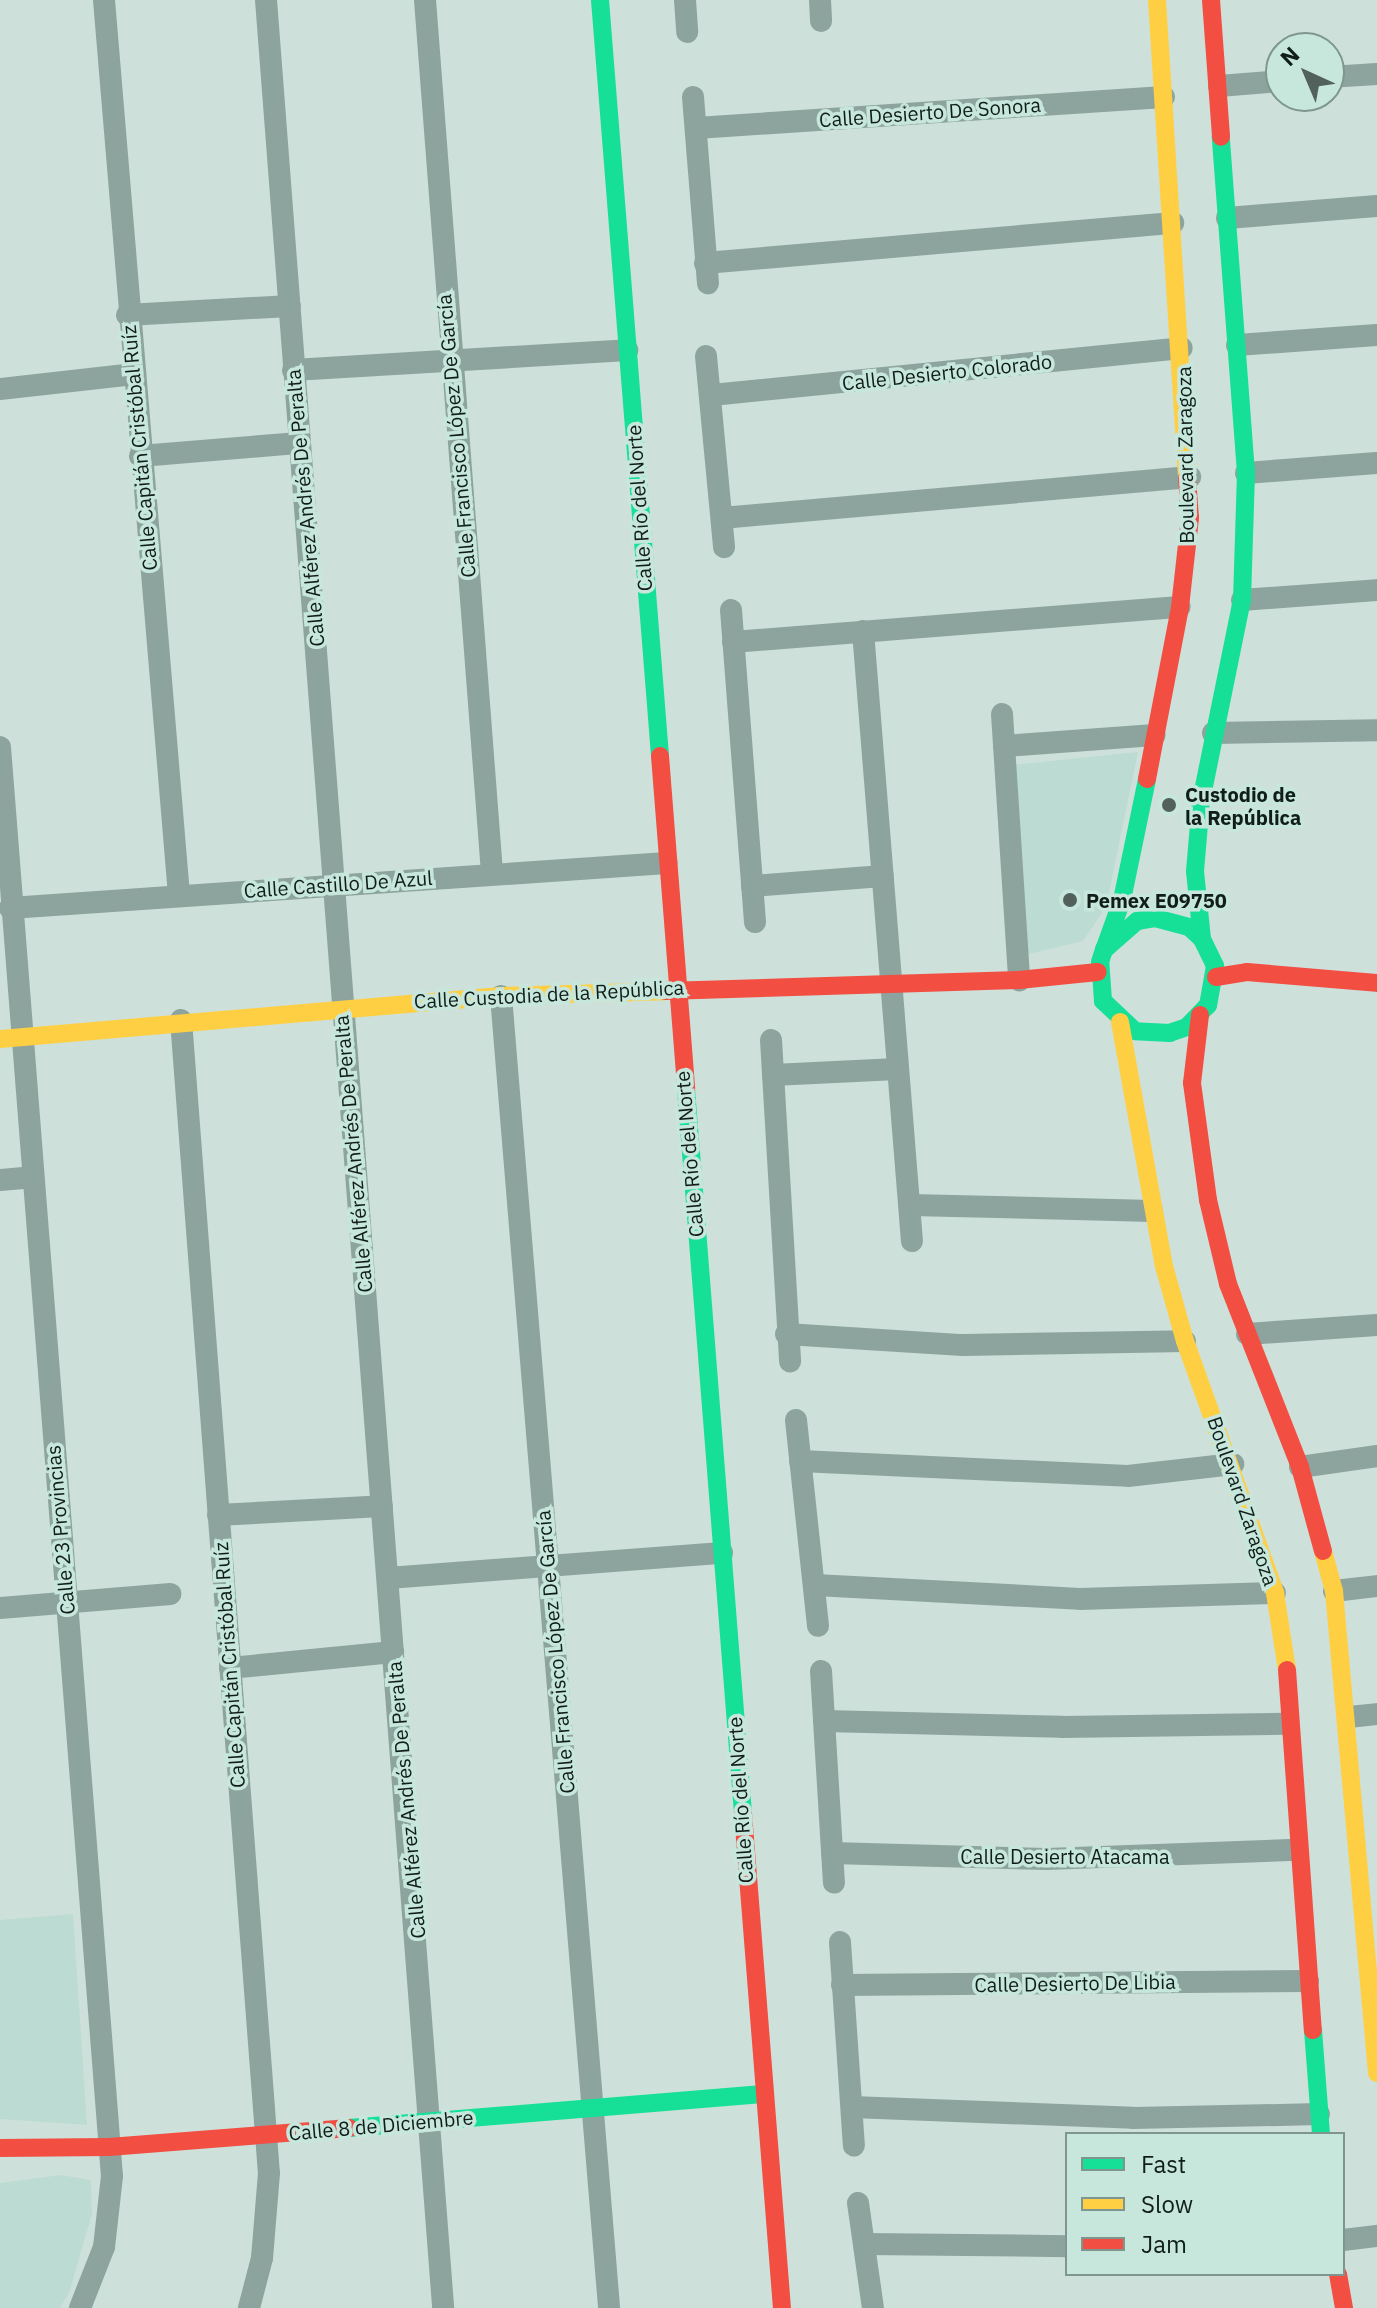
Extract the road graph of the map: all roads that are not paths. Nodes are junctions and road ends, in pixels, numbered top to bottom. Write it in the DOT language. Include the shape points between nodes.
graph roads {
  1 [pos="104,0"];
  2 [pos="266,0"];
  3 [pos="425,0"];
  4 [pos="600,0"];
  5 [pos="685,0"];
  6 [pos="1157,0"];
  7 [pos="1211,0"];
  8 [pos="687,32"];
  9 [pos="1377,74"];
  10 [pos="1345,76"];
  11 [pos="1265,82"];
  12 [pos="1219,86"];
  13 [pos="693,97"];
  14 [pos="1164,97"];
  15 [pos="696,128"];
  16 [pos="1377,206"];
  17 [pos="1227,218"];
  18 [pos="1173,223"];
  19 [pos="290,306"];
  20 [pos="127,315"];
  21 [pos="1377,335"];
  22 [pos="1237,345"];
  23 [pos="1182,348"];
  24 [pos="627,350"];
  25 [pos="706,356"];
  26 [pos="450,363"];
  27 [pos="293,370"];
  28 [pos="134,374"];
  29 [pos="0,389"];
  30 [pos="712,395"];
  31 [pos="299,443"];
  32 [pos="140,456"];
  33 [pos="1377,463"];
  34 [pos="1246,473"];
  35 [pos="1190,477"];
  36 [pos="722,518"];
  37 [pos="724,547"];
  38 [pos="1377,590"];
  39 [pos="1242,600"];
  40 [pos="1180,607"];
  41 [pos="731,610"];
  42 [pos="863,631"];
  43 [pos="733,642"];
  44 [pos="1002,714"];
  45 [pos="1377,730"];
  46 [pos="1213,733"];
  47 [pos="1155,735"];
  48 [pos="1004,746"];
  49 [pos="0,747"];
  50 [pos="666,863"];
  51 [pos="492,873"];
  52 [pos="883,876"];
  53 [pos="336,884"];
  54 [pos="752,886"];
  55 [pos="179,895"];
  56 [pos="10,908"];
  57 [pos="755,922"];
  58 [pos="1202,939"];
  59 [pos="1104,950"];
  60 [pos="1098,972"];
  61 [pos="1216,977"];
  62 [pos="1019,980"];
  63 [pos="891,981"];
  64 [pos="1377,983"];
  65 [pos="675,987"];
  66 [pos="501,996"];
  67 [pos="341,1007"];
  68 [pos="1200,1015"];
  69 [pos="181,1020"];
  70 [pos="1120,1022"];
  71 [pos="10,1037"];
  72 [pos="771,1040"];
  73 [pos="897,1069"];
  74 [pos="773,1075"];
  75 [pos="32,1177"];
  76 [pos="0,1180"];
  77 [pos="911,1205"];
  78 [pos="1152,1211"];
  79 [pos="912,1241"];
  80 [pos="1377,1325"];
  81 [pos="786,1334"];
  82 [pos="1247,1334"];
  83 [pos="1185,1341"];
  84 [pos="790,1361"];
  85 [pos="796,1420"];
  86 [pos="1377,1456"];
  87 [pos="800,1461"];
  88 [pos="1233,1464"];
  89 [pos="1300,1467"];
  90 [pos="382,1506"];
  91 [pos="218,1515"];
  92 [pos="722,1553"];
  93 [pos="548,1566"];
  94 [pos="388,1578"];
  95 [pos="815,1585"];
  96 [pos="1377,1586"];
  97 [pos="1334,1591"];
  98 [pos="1275,1593"];
  99 [pos="170,1594"];
  100 [pos="65,1603"];
  101 [pos="0,1608"];
  102 [pos="818,1626"];
  103 [pos="393,1652"];
  104 [pos="230,1668"];
  105 [pos="821,1671"];
  106 [pos="1377,1714"];
  107 [pos="1349,1717"];
  108 [pos="824,1721"];
  109 [pos="1288,1724"];
  110 [pos="1368,1849"];
  111 [pos="1297,1850"];
  112 [pos="832,1853"];
  113 [pos="834,1883"];
  114 [pos="840,1942"];
  115 [pos="1373,1976"];
  116 [pos="1308,1981"];
  117 [pos="842,1985"];
  118 [pos="1377,2073"];
  119 [pos="763,2094"];
  120 [pos="852,2107"];
  121 [pos="592,2108"];
  122 [pos="432,2121"];
  123 [pos="1320,2124"];
  124 [pos="265,2134"];
  125 [pos="854,2146"];
  126 [pos="109,2147"];
  127 [pos="0,2148"];
  128 [pos="858,2203"];
  129 [pos="1377,2236"];
  130 [pos="1345,2240"];
  131 [pos="864,2244"];
  132 [pos="1065,2246"];
  133 [pos="1338,2276"];
  134 [pos="438,2301"];
  135 [pos="80,2308"];
  136 [pos="249,2308"];
  137 [pos="609,2308"];
  138 [pos="782,2308"];
  139 [pos="873,2308"];
  140 [pos="1344,2308"];
  1 -- 20 [label="street, Calle Capitán Cristóbal Ruíz"];
  2 -- 19 [label="street, Calle Alférez Andrés De Peralta"];
  3 -- 26 [label="street, Calle Francisco López De García"];
  4 -- 24 [label="main road, Calle Río del Norte"];
  5 -- 8 [label="street"];
  6 -- 14 [label="main road, Boulevard Zaragoza"];
  7 -- 12 [label="main road"];
  9 -- 10 [label="street"];
  11 -- 12 [label="street"];
  12 -- 17 [label="main road"];
  13 -- 15 [label="street"];
  14 -- 15 [label="street, Calle Desierto De Sonora"];
  14 -- 18 [label="main road, Boulevard Zaragoza"];
  15 -- 18 [label="street" via="707,273"];
  16 -- 17 [label="street"];
  17 -- 22 [label="main road"];
  18 -- 23 [label="main road, Boulevard Zaragoza"];
  19 -- 20 [label="street"];
  19 -- 27 [label="street, Calle Alférez Andrés De Peralta"];
  20 -- 28 [label="street, Calle Capitán Cristóbal Ruíz"];
  21 -- 22 [label="street"];
  22 -- 34 [label="main road"];
  23 -- 30 [label="street, Calle Desierto Colorado"];
  23 -- 35 [label="main road, Boulevard Zaragoza"];
  24 -- 26 [label="street"];
  24 -- 50 [label="main road, Calle Río del Norte"];
  25 -- 30 [label="street"];
  26 -- 27 [label="street"];
  26 -- 51 [label="street, Calle Francisco López De García"];
  27 -- 31 [label="street, Calle Alférez Andrés De Peralta"];
  28 -- 29 [label="street"];
  28 -- 32 [label="street, Calle Capitán Cristóbal Ruíz"];
  30 -- 36 [label="street"];
  31 -- 32 [label="street"];
  31 -- 53 [label="street, Calle Alférez Andrés De Peralta"];
  32 -- 55 [label="street, Calle Capitán Cristóbal Ruíz"];
  33 -- 34 [label="street"];
  34 -- 39 [label="main road"];
  35 -- 36 [label="street"];
  35 -- 40 [label="main road, Boulevard Zaragoza"];
  36 -- 37 [label="street"];
  38 -- 39 [label="street"];
  39 -- 46 [label="main road"];
  40 -- 42 [label="street"];
  40 -- 47 [label="main road, Boulevard Zaragoza"];
  41 -- 43 [label="street"];
  42 -- 43 [label="street"];
  42 -- 52 [label="street"];
  43 -- 54 [label="street"];
  44 -- 48 [label="street"];
  45 -- 46 [label="street"];
  46 -- 58 [label="main road" via="1195,871"];
  47 -- 48 [label="street"];
  47 -- 59 [label="main road, Boulevard Zaragoza" via="1122,900"];
  48 -- 62 [label="street"];
  49 -- 56 [label="street, Calle 23 Provincias"];
  50 -- 51 [label="street, Calle Castillo De Azul"];
  50 -- 65 [label="main road, Calle Río del Norte"];
  51 -- 53 [label="street, Calle Castillo De Azul"];
  52 -- 54 [label="street"];
  52 -- 63 [label="street"];
  53 -- 55 [label="street, Calle Castillo De Azul"];
  53 -- 67 [label="street, Calle Alférez Andrés De Peralta"];
  54 -- 57 [label="street"];
  55 -- 56 [label="street, Calle Castillo De Azul"];
  56 -- 71 [label="street, Calle 23 Provincias"];
  58 -- 59 [label="main road" via="1189,927 1155,918 1121,930"];
  58 -- 61 [label="main road"];
  59 -- 60 [label="main road"];
  60 -- 62 [label="main road, Calle Custodia de la República"];
  60 -- 70 [label="main road" via="1103,1001"];
  61 -- 64 [label="main road" via="1247,972"];
  61 -- 68 [label="main road"];
  62 -- 63 [label="main road, Calle Custodia de la República"];
  63 -- 65 [label="main road, Calle Custodia de la República"];
  63 -- 73 [label="street"];
  65 -- 66 [label="main road, Calle Custodia de la República"];
  65 -- 92 [label="main road, Calle Río del Norte"];
  66 -- 67 [label="main road, Calle Custodia de la República"];
  66 -- 93 [label="street, Calle Francisco López De García"];
  67 -- 69 [label="main road, Calle Custodia de la República"];
  67 -- 90 [label="street, Calle Alférez Andrés De Peralta"];
  68 -- 70 [label="main road" via="1170,1033 1153,1035"];
  68 -- 82 [label="main road" via="1192,1083 1197,1130 1211,1214"];
  69 -- 71 [label="main road, Calle Custodia de la República"];
  69 -- 91 [label="street, Calle Capitán Cristóbal Ruíz"];
  70 -- 78 [label="main road, Boulevard Zaragoza"];
  71 -- 75 [label="street, Calle 23 Provincias"];
  72 -- 74 [label="street"];
  73 -- 74 [label="street"];
  73 -- 77 [label="street"];
  74 -- 81 [label="street"];
  75 -- 76 [label="street"];
  75 -- 100 [label="street, Calle 23 Provincias"];
  77 -- 78 [label="street"];
  77 -- 79 [label="street"];
  78 -- 83 [label="main road, Boulevard Zaragoza"];
  80 -- 82 [label="street"];
  81 -- 83 [label="street" via="963,1345"];
  81 -- 84 [label="street"];
  82 -- 89 [label="main road"];
  83 -- 88 [label="main road, Boulevard Zaragoza"];
  85 -- 87 [label="street"];
  86 -- 89 [label="street"];
  87 -- 88 [label="street" via="1128,1476"];
  87 -- 95 [label="street"];
  88 -- 98 [label="main road, Boulevard Zaragoza"];
  89 -- 97 [label="main road"];
  90 -- 91 [label="street"];
  90 -- 94 [label="street, Calle Alférez Andrés De Peralta"];
  91 -- 104 [label="street, Calle Capitán Cristóbal Ruíz"];
  92 -- 93 [label="street"];
  92 -- 119 [label="main road, Calle Río del Norte"];
  93 -- 94 [label="street"];
  93 -- 121 [label="street, Calle Francisco López De García"];
  94 -- 103 [label="street, Calle Alférez Andrés De Peralta"];
  95 -- 98 [label="street" via="1080,1599"];
  95 -- 102 [label="street"];
  96 -- 97 [label="street"];
  97 -- 107 [label="main road"];
  98 -- 109 [label="main road, Boulevard Zaragoza" via="1287,1669"];
  99 -- 100 [label="street"];
  100 -- 101 [label="street"];
  100 -- 126 [label="street, Calle 23 Provincias"];
  103 -- 104 [label="street"];
  103 -- 122 [label="street, Calle Alférez Andrés De Peralta"];
  104 -- 124 [label="street, Calle Capitán Cristóbal Ruíz"];
  105 -- 108 [label="street"];
  106 -- 107 [label="street"];
  107 -- 110 [label="main road"];
  108 -- 109 [label="street" via="1062,1727"];
  108 -- 112 [label="street"];
  109 -- 111 [label="main road, Boulevard Zaragoza"];
  110 -- 115 [label="main road"];
  111 -- 112 [label="street, Calle Desierto Atacama" via="1047,1859"];
  111 -- 116 [label="main road, Boulevard Zaragoza"];
  112 -- 113 [label="street"];
  114 -- 117 [label="street"];
  115 -- 118 [label="main road"];
  116 -- 117 [label="street, Calle Desierto De Libia"];
  116 -- 123 [label="main road, Boulevard Zaragoza"];
  117 -- 120 [label="street"];
  119 -- 121 [label="main road, Calle 8 de Diciembre"];
  119 -- 138 [label="main road, Calle Río del Norte"];
  120 -- 123 [label="street"];
  120 -- 125 [label="street"];
  121 -- 122 [label="main road, Calle 8 de Diciembre"];
  121 -- 137 [label="street, Calle Francisco López De García"];
  122 -- 124 [label="main road, Calle 8 de Diciembre"];
  122 -- 134 [label="street, Calle Alférez Andrés De Peralta"];
  124 -- 126 [label="main road, Calle 8 de Diciembre"];
  124 -- 136 [label="street, Calle Capitán Cristóbal Ruíz" via="269,2214"];
  126 -- 127 [label="main road, Calle 8 de Diciembre"];
  126 -- 135 [label="street, Calle 23 Provincias" via="112,2209 104,2247"];
  128 -- 131 [label="street"];
  129 -- 130 [label="street"];
  131 -- 132 [label="street"];
  131 -- 139 [label="street"];
  133 -- 140 [label="main road"];
}
